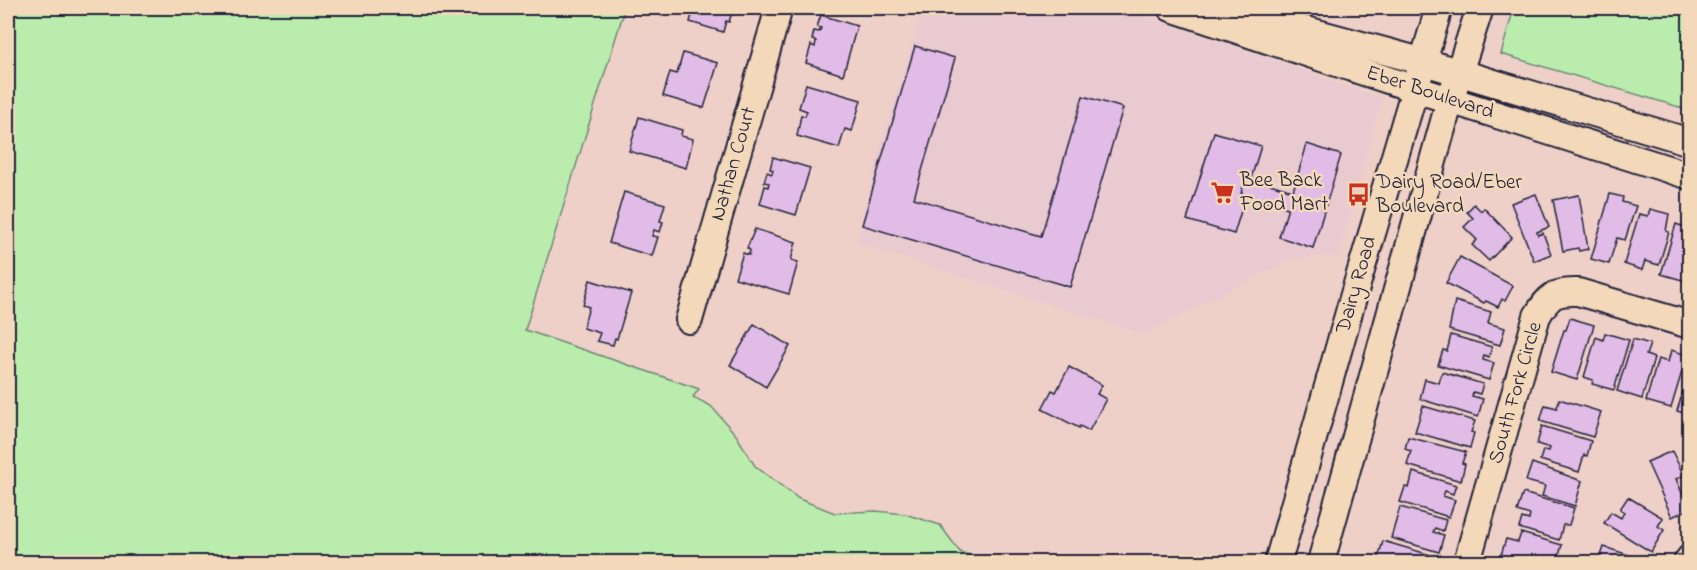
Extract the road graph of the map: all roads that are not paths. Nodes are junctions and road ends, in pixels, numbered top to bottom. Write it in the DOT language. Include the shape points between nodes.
graph roads {
  1 [pos="779,8"];
  2 [pos="1171,8"];
  3 [pos="1225,8"];
  4 [pos="1439,8"];
  5 [pos="1480,8"];
  6 [pos="1421,61"];
  7 [pos="1459,73"];
  8 [pos="1415,89"];
  9 [pos="1450,100"];
  10 [pos="1689,142"];
  11 [pos="1689,176"];
  12 [pos="689,320"];
  13 [pos="1689,325"];
  14 [pos="1689,558"];
  15 [pos="1278,562"];
  16 [pos="1321,562"];
  17 [pos="1467,562"];
  18 [pos="1687,562"];
  1 -- 12 [label="street, Nathan Court"];
  2 -- 8 [label="street, Eber Boulevard"];
  3 -- 6 [label="street, Eber Boulevard"];
  4 -- 6 [label="street, Dairy Road"];
  5 -- 7 [label="street, Dairy Road"];
  6 -- 7 [label="street, Eber Boulevard"];
  6 -- 8 [label="street, Dairy Road"];
  7 -- 9 [label="street, Dairy Road"];
  7 -- 10 [label="street, Eber Boulevard"];
  8 -- 9 [label="street, Eber Boulevard"];
  8 -- 15 [label="street, Dairy Road"];
  9 -- 11 [label="street, Eber Boulevard"];
  9 -- 16 [label="street, Dairy Road"];
  13 -- 17 [label="street, South Fork Circle" via="1578,292 1562,291 1547,299 1536,316"];
  14 -- 18 [label="street"];
}
